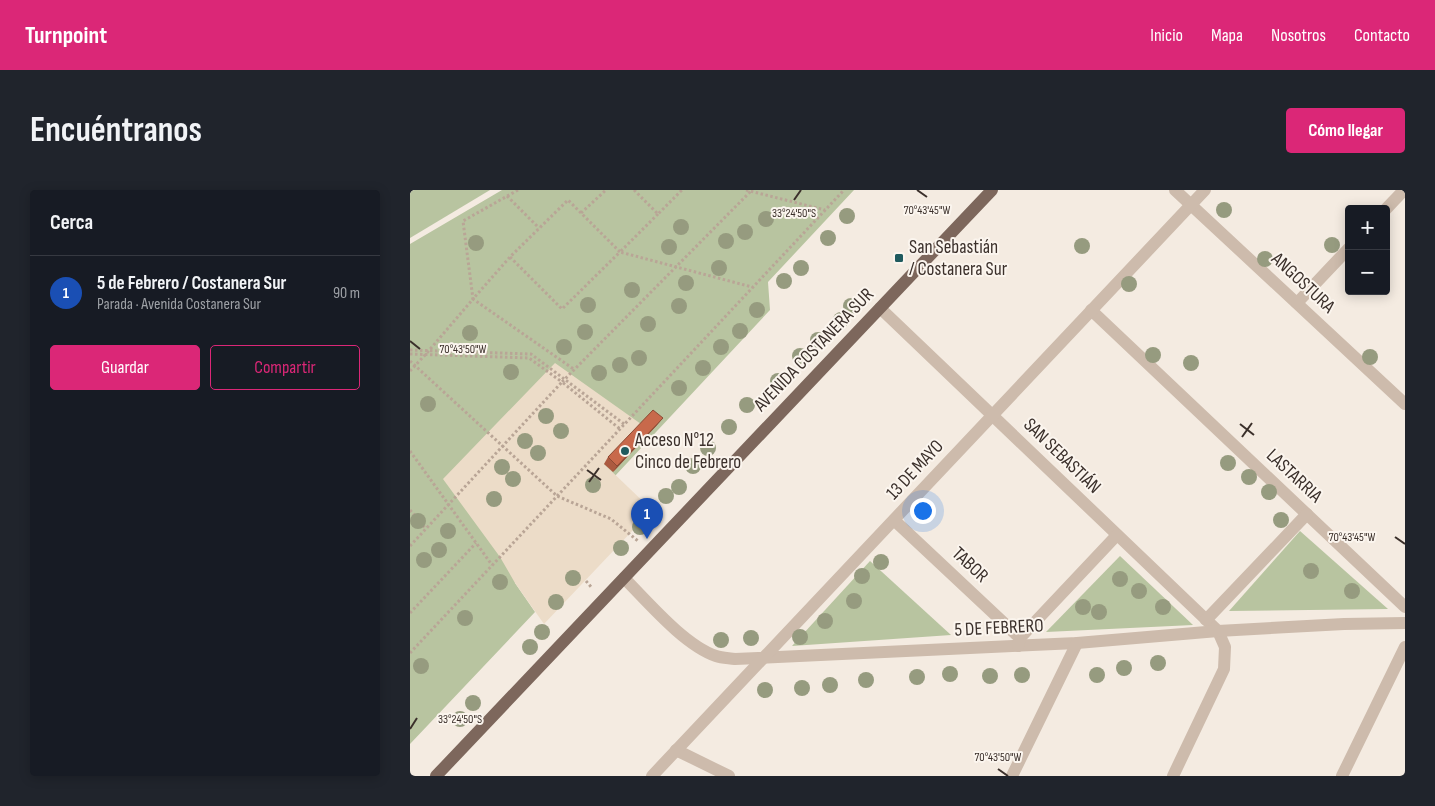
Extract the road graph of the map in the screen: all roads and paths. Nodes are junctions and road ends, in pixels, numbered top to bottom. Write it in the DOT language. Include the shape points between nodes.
graph roads {
  1 [pos="518,190"];
  2 [pos="606,190"];
  3 [pos="634,190"];
  4 [pos="682,190"];
  5 [pos="750,190"];
  6 [pos="844,190"];
  7 [pos="992,190"];
  8 [pos="1175,190"];
  9 [pos="1205,190"];
  10 [pos="1403,194"];
  11 [pos="507,196"];
  12 [pos="1191,205"];
  13 [pos="1390,205"];
  14 [pos="826,210"];
  15 [pos="581,213"];
  16 [pos="658,214"];
  17 [pos="539,228"];
  18 [pos="1347,250"];
  19 [pos="620,252"];
  20 [pos="510,257"];
  21 [pos="676,266"];
  22 [pos="753,287"];
  23 [pos="472,299"];
  24 [pos="1297,303"];
  25 [pos="880,308"];
  26 [pos="1091,310"];
  27 [pos="410,350"];
  28 [pos="428,352"];
  29 [pos="410,354"];
  30 [pos="410,361"];
  31 [pos="415,366"];
  32 [pos="574,370"];
  33 [pos="410,371"];
  34 [pos="564,381"];
  35 [pos="1405,404"];
  36 [pos="992,415"];
  37 [pos="624,424"];
  38 [pos="620,428"];
  39 [pos="502,447"];
  40 [pos="410,451"];
  41 [pos="557,496"];
  42 [pos="449,505"];
  43 [pos="410,510"];
  44 [pos="1307,514"];
  45 [pos="894,520"];
  46 [pos="426,529"];
  47 [pos="1117,535"];
  48 [pos="476,543"];
  49 [pos="410,546"];
  50 [pos="650,550"];
  51 [pos="492,565"];
  52 [pos="624,578"];
  53 [pos="1405,607"];
  54 [pos="410,613"];
  55 [pos="1206,620"];
  56 [pos="1405,623"];
  57 [pos="1218,631"];
  58 [pos="1019,642"];
  59 [pos="1077,643"];
  60 [pos="410,653"];
  61 [pos="1403,655"];
  62 [pos="763,658"];
  63 [pos="676,750"];
  64 [pos="436,776"];
  65 [pos="652,776"];
  66 [pos="729,776"];
  67 [pos="1012,776"];
  68 [pos="1173,776"];
  69 [pos="1342,776"];
  1 -- 11 [label="path"];
  2 -- 15 [label="path"];
  3 -- 16 [label="path"];
  4 -- 16 [label="path"];
  5 -- 14 [label="path"];
  5 -- 21 [label="path"];
  6 -- 14 [label="path"];
  7 -- 25 [label="main road, AVENIDA COSTANERA SUR"];
  8 -- 12 [label="street, ANGOSTURA"];
  9 -- 12 [label="street, 13 DE MAYO"];
  10 -- 13 [label="street"];
  11 -- 17 [label="path"];
  11 -- 23 [label="path" via="463,221"];
  12 -- 24 [label="street, ANGOSTURA"];
  12 -- 26 [label="street, 13 DE MAYO"];
  14 -- 22 [label="path"];
  15 -- 17 [label="path" via="568,200"];
  15 -- 19 [label="path"];
  16 -- 19 [label="path"];
  17 -- 20 [label="path"];
  18 -- 24 [label="street"];
  19 -- 20 [label="path" via="562,309"];
  19 -- 21 [label="path"];
  20 -- 23 [label="path"];
  21 -- 22 [label="path"];
  21 -- 32 [label="path"];
  22 -- 37 [label="path"];
  23 -- 28 [label="path"];
  23 -- 32 [label="path"];
  24 -- 35 [label="street, ANGOSTURA"];
  25 -- 36 [label="street, SAN SEBASTIÁN"];
  25 -- 50 [label="main road, AVENIDA COSTANERA SUR"];
  26 -- 36 [label="street, 13 DE MAYO"];
  26 -- 44 [label="street, LASTARRIA"];
  27 -- 28 [label="path"];
  28 -- 29 [label="path"];
  28 -- 31 [label="path"];
  28 -- 34 [label="path" via="531,354"];
  30 -- 31 [label="path"];
  31 -- 33 [label="path"];
  31 -- 39 [label="path"];
  32 -- 34 [label="path"];
  34 -- 37 [label="path"];
  34 -- 38 [label="path"];
  34 -- 39 [label="path"];
  36 -- 45 [label="street, 13 DE MAYO"];
  36 -- 47 [label="street, SAN SEBASTIÁN"];
  37 -- 38 [label="path"];
  38 -- 41 [label="path"];
  39 -- 41 [label="path"];
  39 -- 42 [label="path"];
  40 -- 42 [label="path"];
  41 -- 50 [label="path" via="611,519"];
  41 -- 51 [label="path"];
  42 -- 46 [label="path"];
  42 -- 48 [label="path"];
  43 -- 46 [label="path"];
  44 -- 53 [label="street, LASTARRIA"];
  44 -- 55 [label="street"];
  45 -- 58 [label="street, TABOR"];
  45 -- 62 [label="street, 13 DE MAYO"];
  46 -- 49 [label="path"];
  47 -- 55 [label="street, SAN SEBASTIÁN"];
  47 -- 58 [label="street"];
  48 -- 51 [label="path"];
  48 -- 54 [label="path"];
  50 -- 52 [label="main road, AVENIDA COSTANERA SUR"];
  51 -- 60 [label="path"];
  52 -- 62 [label="street, 5 DE FEBRERO" via="682,635 702,649 716,656 735,659"];
  52 -- 64 [label="main road, AVENIDA COSTANERA SUR"];
  55 -- 57 [label="street, SAN SEBASTIÁN"];
  56 -- 57 [label="street, 5 DE FEBRERO"];
  57 -- 59 [label="street, 5 DE FEBRERO"];
  57 -- 68 [label="street" via="1224,647 1224,668"];
  58 -- 59 [label="street, 5 DE FEBRERO"];
  58 -- 62 [label="street, 5 DE FEBRERO"];
  59 -- 67 [label="street"];
  61 -- 69 [label="street"];
  62 -- 63 [label="street, 13 DE MAYO"];
  63 -- 65 [label="street, 13 DE MAYO"];
  63 -- 66 [label="street"];
}
